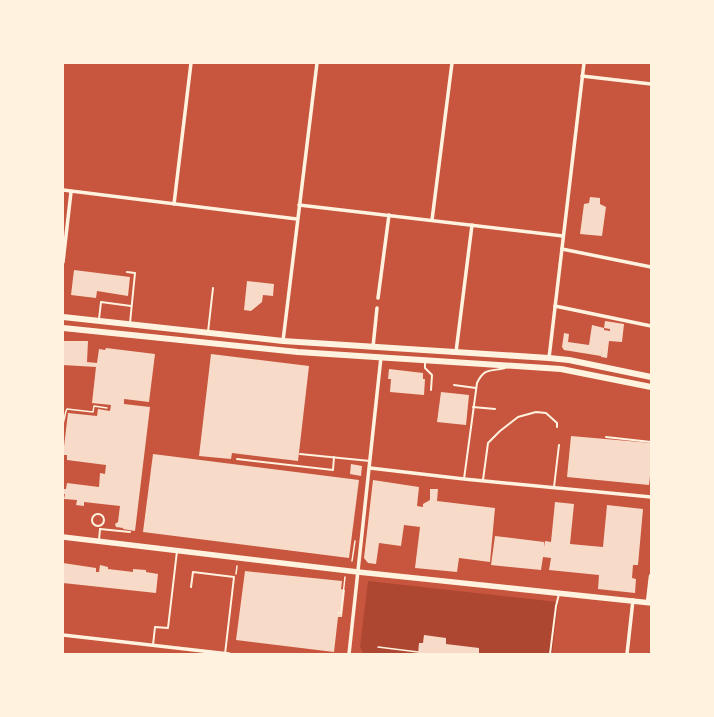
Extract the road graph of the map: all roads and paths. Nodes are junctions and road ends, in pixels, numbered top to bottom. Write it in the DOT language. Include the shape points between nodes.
graph roads {
  1 [pos="191,63"];
  2 [pos="317,63"];
  3 [pos="452,63"];
  4 [pos="584,63"];
  5 [pos="582,76"];
  6 [pos="651,84"];
  7 [pos="63,190"];
  8 [pos="71,192"];
  9 [pos="174,204"];
  10 [pos="300,205"];
  11 [pos="389,215"];
  12 [pos="298,220"];
  13 [pos="432,220"];
  14 [pos="472,225"];
  15 [pos="563,236"];
  16 [pos="562,249"];
  17 [pos="63,260"];
  18 [pos="651,267"];
  19 [pos="127,272"];
  20 [pos="213,288"];
  21 [pos="378,298"];
  22 [pos="131,306"];
  23 [pos="555,306"];
  24 [pos="377,308"];
  25 [pos="63,317"];
  26 [pos="99,320"];
  27 [pos="130,324"];
  28 [pos="651,326"];
  29 [pos="63,328"];
  30 [pos="208,333"];
  31 [pos="283,340"];
  32 [pos="373,347"];
  33 [pos="456,352"];
  34 [pos="381,357"];
  35 [pos="549,358"];
  36 [pos="425,360"];
  37 [pos="516,365"];
  38 [pos="651,377"];
  39 [pos="454,385"];
  40 [pos="651,387"];
  41 [pos="476,388"];
  42 [pos="431,390"];
  43 [pos="473,407"];
  44 [pos="107,408"];
  45 [pos="495,409"];
  46 [pos="63,424"];
  47 [pos="557,427"];
  48 [pos="606,437"];
  49 [pos="651,442"];
  50 [pos="559,445"];
  51 [pos="300,454"];
  52 [pos="334,457"];
  53 [pos="237,459"];
  54 [pos="370,461"];
  55 [pos="370,468"];
  56 [pos="464,479"];
  57 [pos="482,481"];
  58 [pos="554,487"];
  59 [pos="651,497"];
  60 [pos="99,528"];
  61 [pos="130,532"];
  62 [pos="63,537"];
  63 [pos="99,541"];
  64 [pos="177,550"];
  65 [pos="237,566"];
  66 [pos="358,572"];
  67 [pos="651,576"];
  68 [pos="234,577"];
  69 [pos="345,577"];
  70 [pos="191,587"];
  71 [pos="559,593"];
  72 [pos="633,600"];
  73 [pos="649,602"];
  74 [pos="338,613"];
  75 [pos="63,635"];
  76 [pos="152,645"];
  77 [pos="378,647"];
  78 [pos="418,652"];
  79 [pos="225,654"];
  80 [pos="229,654"];
  81 [pos="349,654"];
  82 [pos="550,654"];
  83 [pos="627,654"];
  1 -- 9 [label="street"];
  2 -- 10 [label="street"];
  3 -- 13 [label="street"];
  4 -- 5 [label="street"];
  5 -- 6 [label="street"];
  5 -- 15 [label="street"];
  7 -- 8 [label="street"];
  8 -- 9 [label="street"];
  8 -- 17 [label="street"];
  9 -- 12 [label="street"];
  10 -- 11 [label="street"];
  10 -- 12 [label="street"];
  11 -- 13 [label="street"];
  11 -- 21 [label="street"];
  12 -- 31 [label="street"];
  13 -- 14 [label="street"];
  14 -- 15 [label="street"];
  14 -- 33 [label="street"];
  15 -- 16 [label="street"];
  16 -- 18 [label="street"];
  16 -- 23 [label="street"];
  19 -- 22 [label="lane" via="135,273"];
  20 -- 30 [label="lane"];
  22 -- 26 [label="lane" via="101,302"];
  22 -- 27 [label="lane"];
  23 -- 28 [label="street"];
  23 -- 35 [label="street"];
  24 -- 32 [label="street"];
  25 -- 26 [label="highway"];
  26 -- 27 [label="highway"];
  27 -- 30 [label="highway"];
  29 -- 34 [label="highway" via="283,351"];
  30 -- 31 [label="highway"];
  31 -- 32 [label="highway"];
  32 -- 33 [label="highway"];
  33 -- 35 [label="highway"];
  34 -- 36 [label="highway"];
  34 -- 54 [label="street"];
  35 -- 38 [label="highway"];
  36 -- 37 [label="highway"];
  36 -- 42 [label="lane" via="425,368 432,375"];
  37 -- 40 [label="highway" via="561,369"];
  37 -- 41 [label="lane" via="485,371"];
  39 -- 41 [label="lane"];
  41 -- 43 [label="lane"];
  43 -- 45 [label="lane"];
  43 -- 56 [label="lane"];
  44 -- 46 [label="path" via="94,406 93,412 67,409"];
  47 -- 57 [label="lane" via="557,423 546,413 536,412 518,418 488,443"];
  48 -- 49 [label="lane"];
  50 -- 58 [label="lane"];
  51 -- 52 [label="lane"];
  52 -- 53 [label="lane" via="333,470"];
  52 -- 54 [label="lane"];
  54 -- 55 [label="street"];
  55 -- 56 [label="street"];
  55 -- 66 [label="street"];
  56 -- 57 [label="street"];
  57 -- 58 [label="street"];
  58 -- 59 [label="street"];
  60 -- 60 [label="lane" via="91,521 97,514 104,518"];
  60 -- 61 [label="lane"];
  60 -- 63 [label="lane"];
  62 -- 63 [label="main road"];
  63 -- 64 [label="main road"];
  64 -- 66 [label="main road"];
  64 -- 76 [label="lane" via="168,628 155,627"];
  65 -- 68 [label="path"];
  66 -- 71 [label="main road"];
  66 -- 81 [label="street"];
  67 -- 73 [label="street"];
  68 -- 70 [label="lane" via="193,572"];
  68 -- 79 [label="lane"];
  69 -- 74 [label="path" via="341,613"];
  71 -- 72 [label="main road"];
  71 -- 82 [label="lane"];
  72 -- 73 [label="main road"];
  72 -- 83 [label="street"];
  75 -- 76 [label="street"];
  76 -- 79 [label="street"];
  77 -- 78 [label="path"];
  79 -- 80 [label="street"];
}
